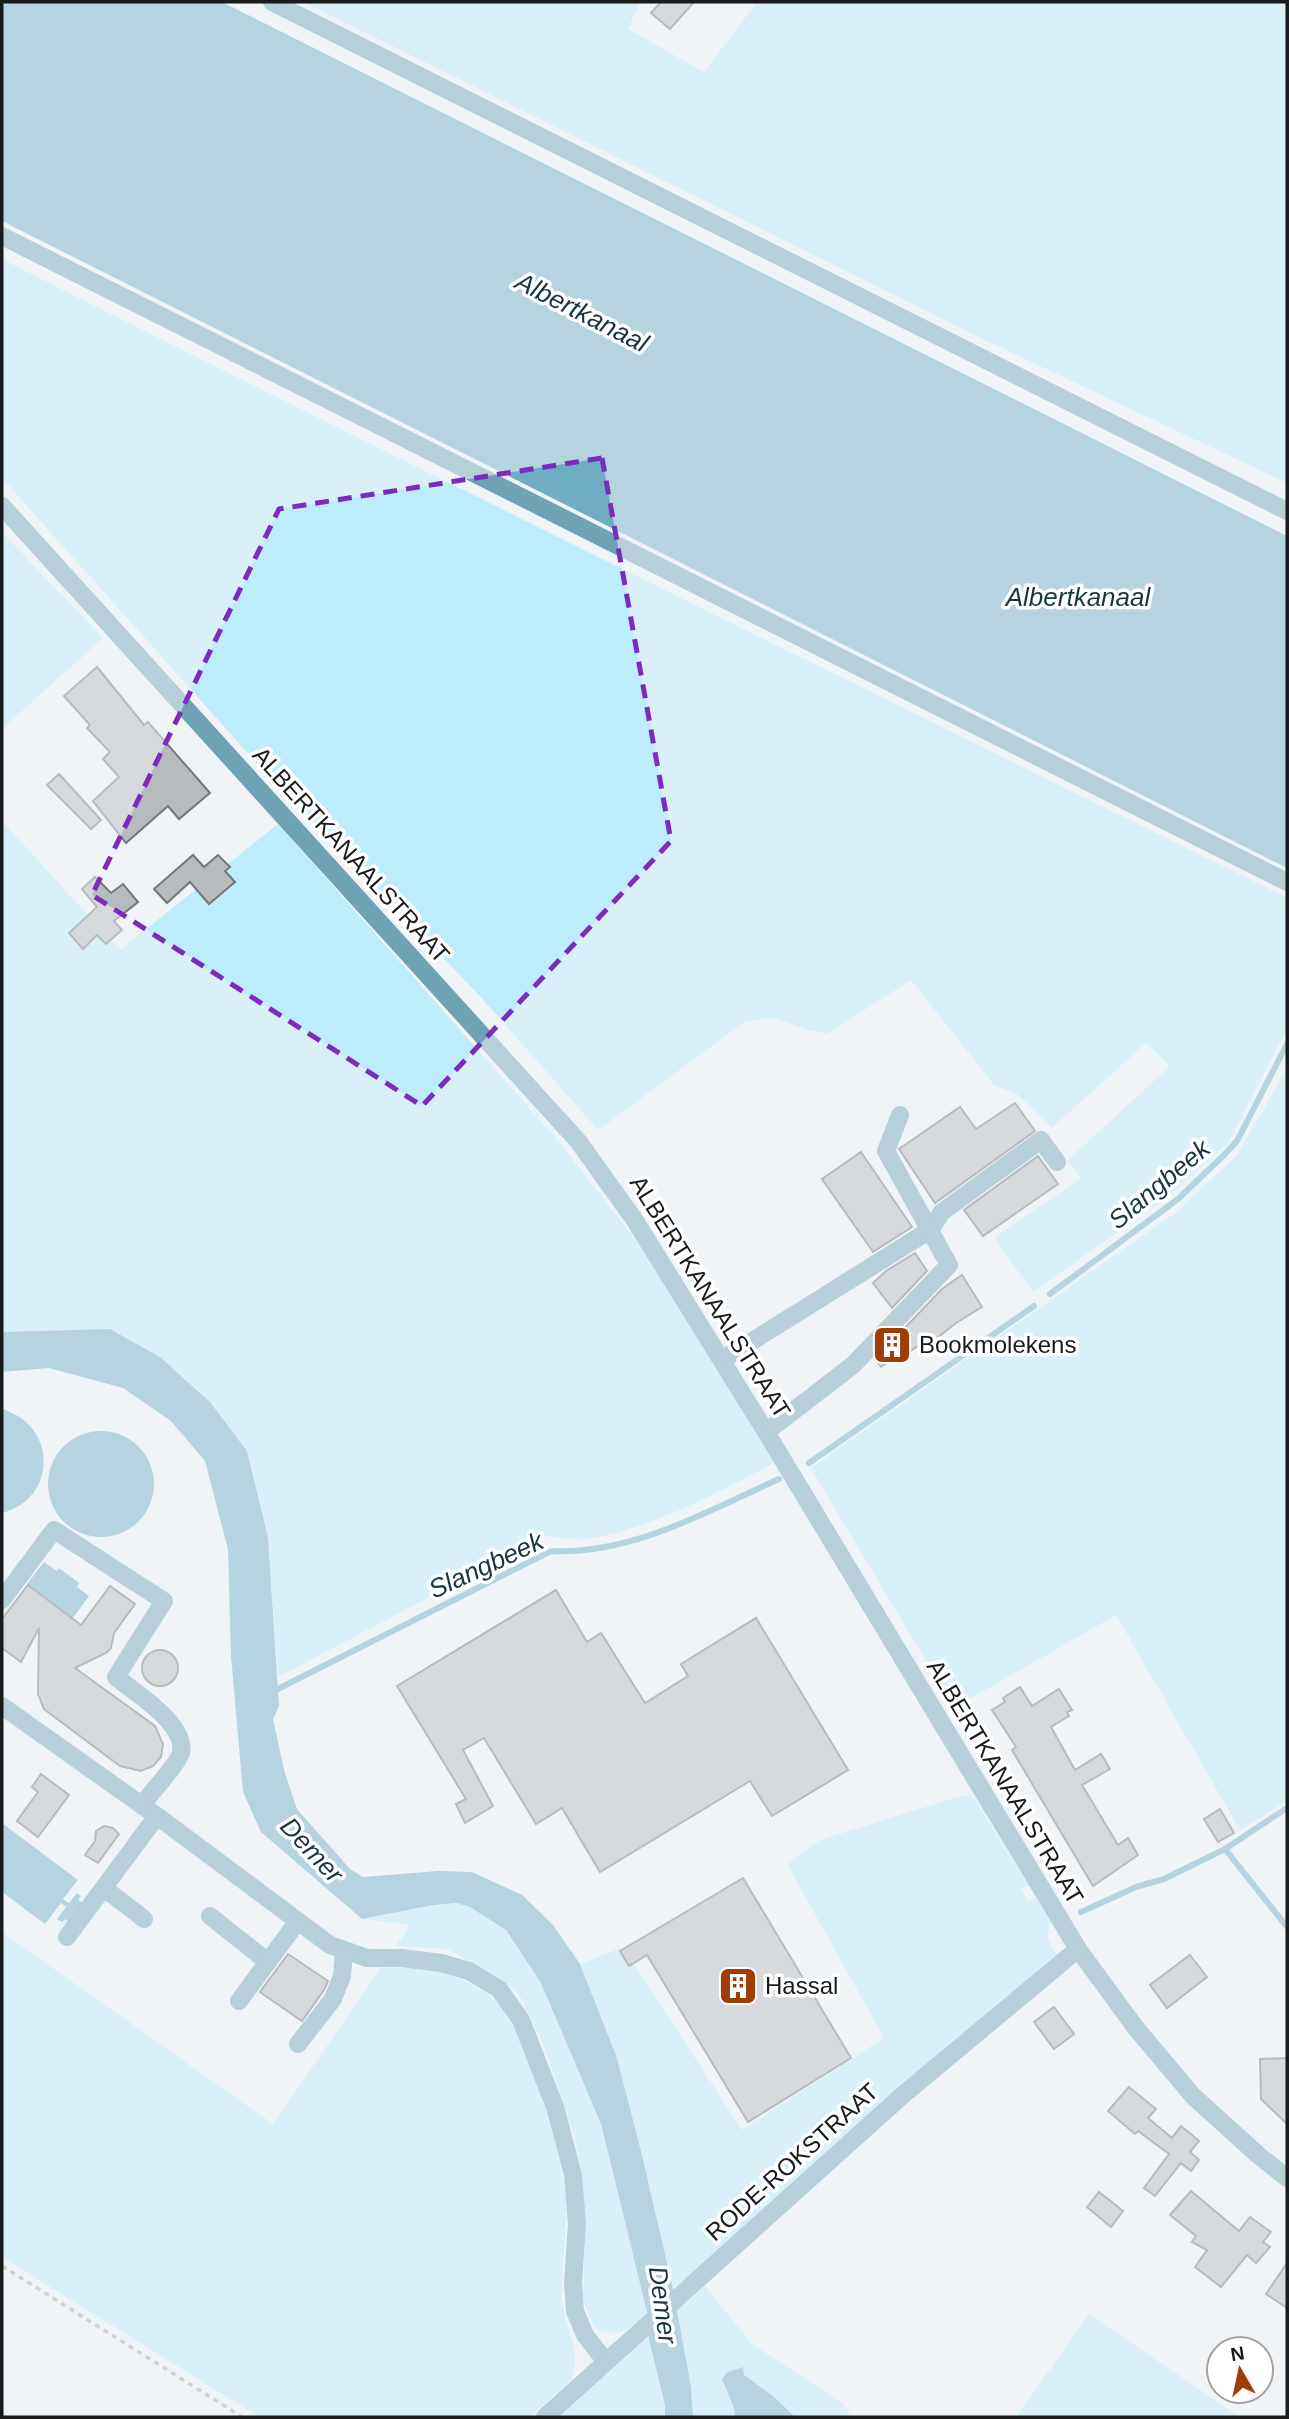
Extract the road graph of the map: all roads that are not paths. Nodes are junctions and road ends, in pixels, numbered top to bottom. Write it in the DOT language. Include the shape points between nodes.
graph roads {
  1 [pos="272,2"];
  2 [pos="2,236"];
  3 [pos="2,506"];
  4 [pos="1287,511"];
  5 [pos="1287,882"];
  6 [pos="900,1115"];
  7 [pos="1057,1162"];
  8 [pos="930,1230"];
  9 [pos="722,1360"];
  10 [pos="766,1432"];
  11 [pos="2,1600"];
  12 [pos="2,1707"];
  13 [pos="142,1805"];
  14 [pos="157,1816"];
  15 [pos="104,1888"];
  16 [pos="209,1916"];
  17 [pos="144,1920"];
  18 [pos="298,1921"];
  19 [pos="67,1937"];
  20 [pos="1078,1949"];
  21 [pos="344,1951"];
  22 [pos="268,1962"];
  23 [pos="239,2001"];
  24 [pos="298,2044"];
  25 [pos="1287,2178"];
  26 [pos="607,2362"];
  27 [pos="545,2417"];
  1 -- 4 [label="street"];
  2 -- 5 [label="street"];
  3 -- 9 [label="street, ALBERTKANAALSTRAAT" via="578,1141 634,1219"];
  6 -- 8 [label="street" via="886,1151"];
  7 -- 8 [label="street" via="1041,1140 942,1212"];
  8 -- 9 [label="street"];
  8 -- 10 [label="street" via="949,1265 853,1365"];
  9 -- 10 [label="street, ALBERTKANAALSTRAAT"];
  10 -- 20 [label="street, ALBERTKANAALSTRAAT"];
  11 -- 13 [label="street" via="54,1530 164,1601 116,1678 169,1720 181,1739 181,1754"];
  12 -- 13 [label="street"];
  13 -- 14 [label="street"];
  14 -- 15 [label="street"];
  14 -- 18 [label="street"];
  15 -- 17 [label="street"];
  15 -- 19 [label="street"];
  16 -- 22 [label="street"];
  18 -- 21 [label="street"];
  18 -- 22 [label="street"];
  20 -- 25 [label="street, ALBERTKANAALSTRAAT" via="1193,2096"];
  20 -- 26 [label="street, RODE-ROKSTRAAT" via="904,2094"];
  21 -- 24 [label="street" via="342,1976 333,1999"];
  21 -- 26 [label="street" via="469,1971 499,1989 521,2020 555,2107 573,2175 575,2311 585,2335"];
  22 -- 23 [label="street"];
  26 -- 27 [label="street, RODE-ROKSTRAAT"];
}
